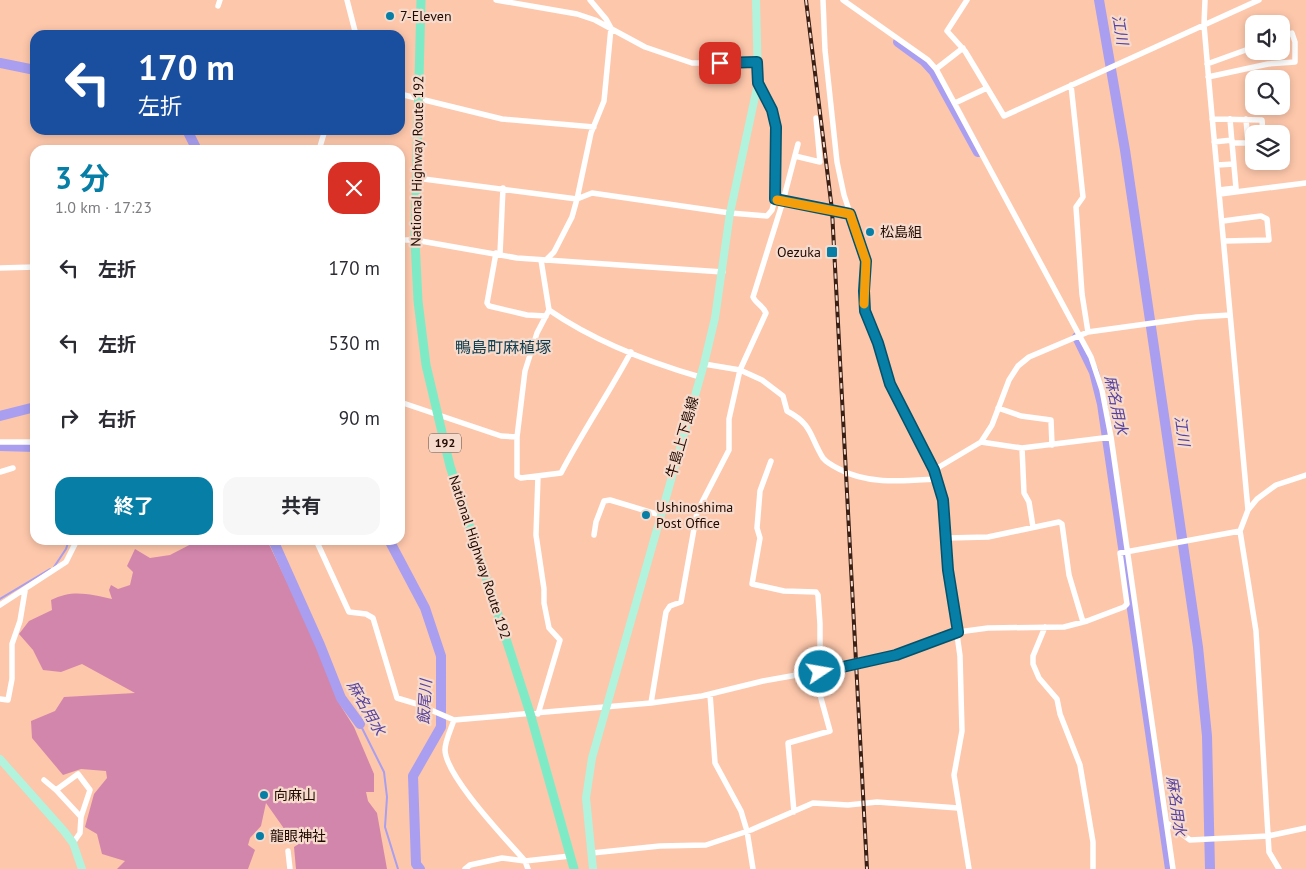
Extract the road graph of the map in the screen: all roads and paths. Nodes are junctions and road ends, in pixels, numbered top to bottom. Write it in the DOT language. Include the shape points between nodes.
graph roads {
  1 [pos="347,0"];
  2 [pos="421,0"];
  3 [pos="496,0"];
  4 [pos="590,0"];
  5 [pos="756,0"];
  6 [pos="823,0"];
  7 [pos="843,0"];
  8 [pos="967,0"];
  9 [pos="1204,0"];
  10 [pos="1259,0"];
  11 [pos="1204,25"];
  12 [pos="611,28"];
  13 [pos="355,30"];
  14 [pos="1290,35"];
  15 [pos="962,48"];
  16 [pos="1245,50"];
  17 [pos="757,62"];
  18 [pos="1207,64"];
  19 [pos="936,69"];
  20 [pos="1208,77"];
  21 [pos="758,83"];
  22 [pos="1071,85"];
  23 [pos="986,88"];
  24 [pos="405,95"];
  25 [pos="418,99"];
  26 [pos="955,104"];
  27 [pos="816,118"];
  28 [pos="1212,119"];
  29 [pos="1230,119"];
  30 [pos="1246,119"];
  31 [pos="1247,125"];
  32 [pos="1262,125"];
  33 [pos="594,127"];
  34 [pos="1214,142"];
  35 [pos="1232,142"];
  36 [pos="1245,143"];
  37 [pos="798,144"];
  38 [pos="795,156"];
  39 [pos="1234,164"];
  40 [pos="1217,165"];
  41 [pos="416,178"];
  42 [pos="1306,183"];
  43 [pos="503,188"];
  44 [pos="1220,192"];
  45 [pos="577,199"];
  46 [pos="775,199"];
  47 [pos="783,201"];
  48 [pos="730,213"];
  49 [pos="850,214"];
  50 [pos="1222,221"];
  51 [pos="405,240"];
  52 [pos="415,240"];
  53 [pos="1224,241"];
  54 [pos="498,253"];
  55 [pos="544,260"];
  56 [pos="30,267"];
  57 [pos="0,268"];
  58 [pos="723,272"];
  59 [pos="547,313"];
  60 [pos="1230,315"];
  61 [pos="1088,332"];
  62 [pos="1078,336"];
  63 [pos="631,352"];
  64 [pos="704,364"];
  65 [pos="740,370"];
  66 [pos="700,377"];
  67 [pos="405,404"];
  68 [pos="998,408"];
  69 [pos="438,414"];
  70 [pos="516,437"];
  71 [pos="1109,438"];
  72 [pos="0,442"];
  73 [pos="30,442"];
  74 [pos="981,442"];
  75 [pos="1052,445"];
  76 [pos="1022,448"];
  77 [pos="771,461"];
  78 [pos="13,468"];
  79 [pos="934,470"];
  80 [pos="0,472"];
  81 [pos="1306,475"];
  82 [pos="538,476"];
  83 [pos="937,478"];
  84 [pos="1248,510"];
  85 [pos="660,514"];
  86 [pos="1032,527"];
  87 [pos="1240,531"];
  88 [pos="594,535"];
  89 [pos="946,538"];
  90 [pos="74,545"];
  91 [pos="318,545"];
  92 [pos="1125,552"];
  93 [pos="25,591"];
  94 [pos="0,605"];
  95 [pos="1082,622"];
  96 [pos="1044,627"];
  97 [pos="958,632"];
  98 [pos="817,673"];
  99 [pos="710,694"];
  100 [pos="0,699"];
  101 [pos="651,703"];
  102 [pos="606,707"];
  103 [pos="534,713"];
  104 [pos="453,719"];
  105 [pos="0,760"];
  106 [pos="44,780"];
  107 [pos="56,790"];
  108 [pos="958,808"];
  109 [pos="794,812"];
  110 [pos="81,817"];
  111 [pos="1167,823"];
  112 [pos="1306,828"];
  113 [pos="747,831"];
  114 [pos="1268,836"];
  115 [pos="73,843"];
  116 [pos="288,851"];
  117 [pos="592,853"];
  118 [pos="570,856"];
  119 [pos="525,861"];
  120 [pos="82,869"];
  121 [pos="290,869"];
  122 [pos="465,869"];
  123 [pos="528,869"];
  124 [pos="574,869"];
  125 [pos="593,869"];
  126 [pos="753,869"];
  127 [pos="969,869"];
  128 [pos="1093,869"];
  129 [pos="1173,869"];
  130 [pos="1280,869"];
  1 -- 13 [label="street"];
  2 -- 25 [label="highway, National Highway Route 192 / 192"];
  3 -- 12 [label="street" via="576,14"];
  4 -- 12 [label="street"];
  5 -- 17 [label="main road, 牛島上下島線"];
  6 -- 49 [label="street" via="824,50 837,162"];
  7 -- 19 [label="street"];
  8 -- 15 [label="street" via="947,31"];
  9 -- 11 [label="street"];
  10 -- 11 [label="street"];
  11 -- 18 [label="street"];
  11 -- 22 [label="street"];
  12 -- 17 [label="street" via="645,47 692,63"];
  12 -- 33 [label="street" via="604,101"];
  14 -- 20 [label="street" via="1295,42 1295,62 1268,64"];
  15 -- 19 [label="street"];
  15 -- 23 [label="street"];
  16 -- 18 [label="street"];
  17 -- 21 [label="main road, 牛島上下島線"];
  18 -- 20 [label="street"];
  19 -- 26 [label="street"];
  20 -- 28 [label="street"];
  21 -- 46 [label="street" via="772,110 776,127"];
  21 -- 48 [label="main road, 牛島上下島線"];
  22 -- 23 [label="street" via="1004,116"];
  22 -- 61 [label="street" via="1083,197 1076,207"];
  23 -- 26 [label="street"];
  24 -- 25 [label="street"];
  25 -- 33 [label="street" via="502,119"];
  25 -- 41 [label="highway, National Highway Route 192 / 192"];
  26 -- 62 [label="street"];
  27 -- 38 [label="street" via="820,162"];
  28 -- 29 [label="street"];
  28 -- 34 [label="street"];
  29 -- 30 [label="street"];
  29 -- 35 [label="street"];
  30 -- 31 [label="street"];
  30 -- 32 [label="street" via="1262,120"];
  33 -- 45 [label="street"];
  34 -- 35 [label="street"];
  34 -- 40 [label="street"];
  35 -- 36 [label="street"];
  35 -- 39 [label="street"];
  37 -- 38 [label="street"];
  38 -- 47 [label="street"];
  39 -- 40 [label="street"];
  39 -- 44 [label="street" via="1236,188"];
  40 -- 44 [label="street"];
  41 -- 43 [label="street"];
  41 -- 52 [label="highway, National Highway Route 192 / 192"];
  42 -- 44 [label="street"];
  43 -- 45 [label="street"];
  43 -- 54 [label="street"];
  44 -- 50 [label="street"];
  45 -- 48 [label="street" via="592,193"];
  45 -- 55 [label="street" via="558,243"];
  46 -- 47 [label="street"];
  46 -- 48 [label="street" via="767,216"];
  47 -- 49 [label="street"];
  47 -- 65 [label="street" via="753,297 766,312"];
  48 -- 58 [label="main road, 牛島上下島線"];
  49 -- 79 [label="street" via="866,261 865,311 890,384"];
  50 -- 53 [label="street"];
  50 -- 53 [label="street" via="1261,216 1267,219 1269,240"];
  51 -- 52 [label="street"];
  52 -- 54 [label="street"];
  52 -- 69 [label="highway, National Highway Route 192 / 192" via="426,365"];
  53 -- 60 [label="street"];
  54 -- 55 [label="street"];
  54 -- 59 [label="street" via="489,306 528,315"];
  55 -- 58 [label="street"];
  55 -- 59 [label="street"];
  56 -- 57 [label="street"];
  58 -- 64 [label="main road, 牛島上下島線"];
  59 -- 63 [label="street"];
  59 -- 70 [label="street" via="525,371"];
  60 -- 61 [label="street"];
  60 -- 84 [label="street"];
  61 -- 62 [label="street"];
  62 -- 68 [label="street" via="1029,357 1018,366"];
  62 -- 71 [label="street" via="1100,381"];
  63 -- 66 [label="street" via="660,366"];
  63 -- 82 [label="street" via="561,473"];
  64 -- 65 [label="street"];
  64 -- 66 [label="main road, 牛島上下島線"];
  65 -- 83 [label="street" via="762,380 783,396 787,411 803,420 830,464 856,477 877,481"];
  65 -- 101 [label="street" via="729,420 729,450 697,512 682,602 670,606 666,612"];
  66 -- 85 [label="main road, 牛島上下島線"];
  67 -- 69 [label="street"];
  68 -- 74 [label="street"];
  68 -- 75 [label="street" via="1021,416 1051,420"];
  69 -- 70 [label="street" via="501,436"];
  69 -- 103 [label="highway, National Highway Route 192 / 192" via="450,466"];
  70 -- 82 [label="street" via="517,476"];
  71 -- 75 [label="street"];
  71 -- 92 [label="street"];
  72 -- 73 [label="street"];
  74 -- 76 [label="street"];
  74 -- 79 [label="street"];
  75 -- 76 [label="street"];
  76 -- 86 [label="street" via="1024,494 1029,502"];
  77 -- 98 [label="street" via="760,491 757,528 760,538 752,584 784,591 816,592"];
  78 -- 80 [label="street"];
  79 -- 83 [label="street"];
  81 -- 84 [label="street" via="1276,485 1256,499"];
  82 -- 103 [label="street" via="536,535 544,602 549,628 560,640"];
  83 -- 89 [label="street" via="943,500"];
  84 -- 87 [label="street"];
  85 -- 88 [label="street" via="604,501"];
  85 -- 102 [label="main road, 牛島上下島線"];
  86 -- 89 [label="street" via="988,537"];
  86 -- 95 [label="street" via="1062,524 1069,575"];
  87 -- 92 [label="street"];
  87 -- 114 [label="street" via="1256,630"];
  89 -- 97 [label="street"];
  90 -- 93 [label="street" via="66,562"];
  91 -- 104 [label="street" via="349,612 373,618 397,698"];
  92 -- 95 [label="street" via="1120,553 1127,604"];
  92 -- 111 [label="street"];
  93 -- 94 [label="street"];
  93 -- 100 [label="street" via="12,644 8,700"];
  95 -- 96 [label="street" via="1064,627"];
  96 -- 97 [label="street"];
  96 -- 128 [label="street" via="1036,644 1033,664 1039,678 1058,699 1060,714 1080,765 1093,842"];
  97 -- 98 [label="street" via="896,655"];
  97 -- 108 [label="street" via="962,731 954,775"];
  98 -- 99 [label="street" via="763,681"];
  98 -- 109 [label="street" via="830,731 788,743"];
  99 -- 101 [label="street"];
  99 -- 113 [label="street" via="715,763 741,811"];
  101 -- 102 [label="street"];
  102 -- 103 [label="street"];
  102 -- 117 [label="main road, 牛島上下島線" via="592,758 586,798"];
  103 -- 104 [label="street"];
  103 -- 118 [label="highway, National Highway Route 192 / 192"];
  104 -- 119 [label="street" via="445,748 447,762 473,800"];
  105 -- 115 [label="main road"];
  106 -- 107 [label="street"];
  107 -- 110 [label="street"];
  107 -- 110 [label="street" via="78,774 90,790"];
  108 -- 109 [label="street" via="877,802 848,805 813,803"];
  108 -- 127 [label="street"];
  109 -- 113 [label="street"];
  110 -- 115 [label="street" via="80,834"];
  111 -- 114 [label="street" via="1186,840"];
  111 -- 129 [label="street"];
  112 -- 114 [label="street"];
  113 -- 117 [label="street" via="706,845"];
  113 -- 126 [label="street"];
  114 -- 130 [label="street" via="1269,852"];
  115 -- 120 [label="main road"];
  116 -- 121 [label="street"];
  117 -- 125 [label="main road, 牛島上下島線"];
  118 -- 119 [label="street"];
  118 -- 124 [label="highway, National Highway Route 192 / 192"];
  119 -- 122 [label="street" via="502,858"];
  119 -- 123 [label="street"];
}
